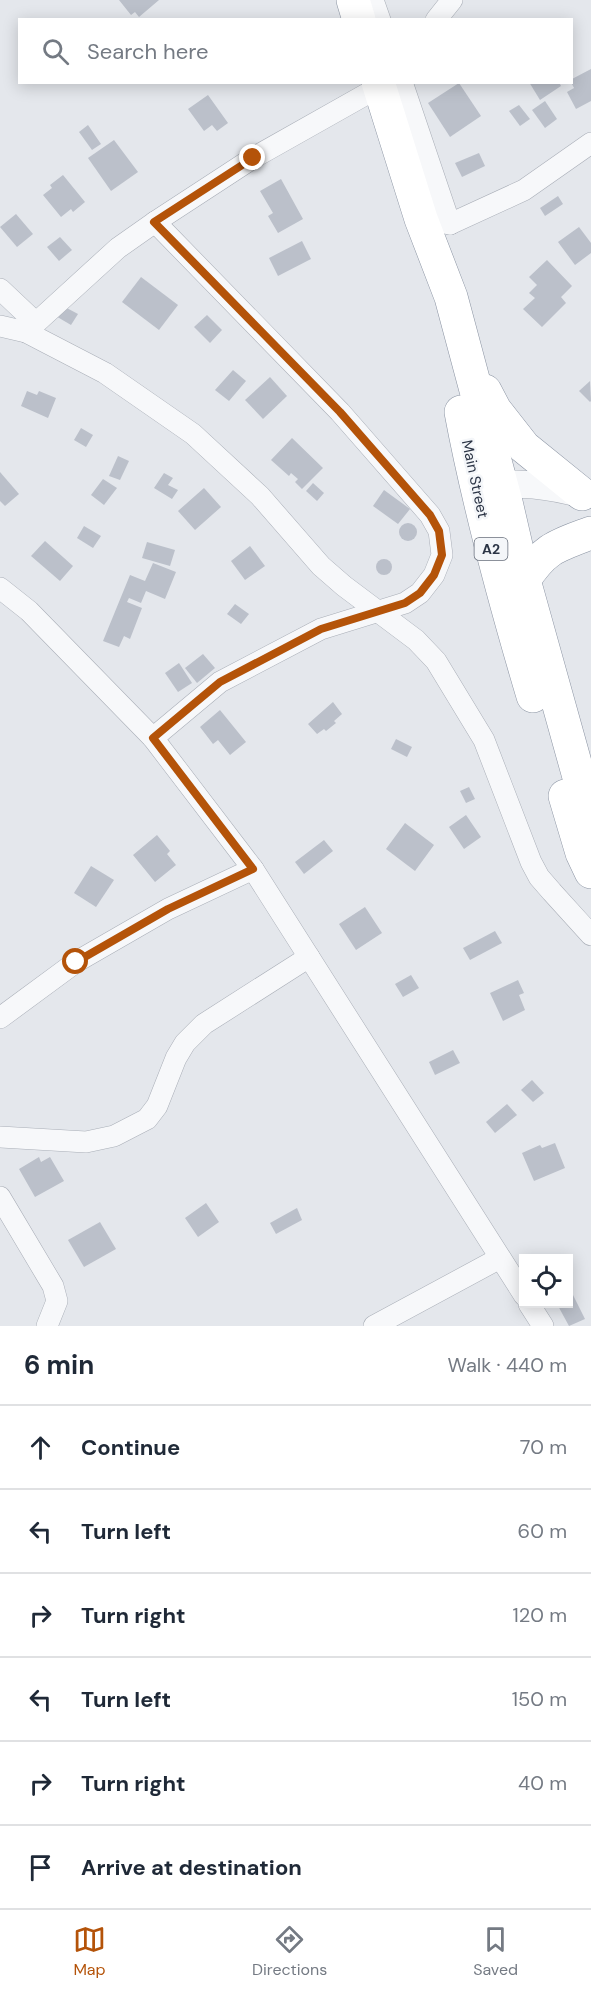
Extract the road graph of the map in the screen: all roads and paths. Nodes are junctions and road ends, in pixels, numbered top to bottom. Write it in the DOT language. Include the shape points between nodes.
graph roads {
  1 [pos="353,0"];
  2 [pos="373,0"];
  3 [pos="452,0"];
  4 [pos="358,18"];
  5 [pos="379,18"];
  6 [pos="438,18"];
  7 [pos="390,90"];
  8 [pos="591,143"];
  9 [pos="435,221"];
  10 [pos="154,222"];
  11 [pos="0,289"];
  12 [pos="0,326"];
  13 [pos="31,327"];
  14 [pos="467,358"];
  15 [pos="490,495"];
  16 [pos="588,502"];
  17 [pos="591,533"];
  18 [pos="524,580"];
  19 [pos="0,588"];
  20 [pos="377,611"];
  21 [pos="153,738"];
  22 [pos="591,820"];
  23 [pos="253,869"];
  24 [pos="591,872"];
  25 [pos="591,935"];
  26 [pos="309,957"];
  27 [pos="0,1018"];
  28 [pos="0,1137"];
  29 [pos="0,1197"];
  30 [pos="500,1258"];
  31 [pos="519,1287"];
  32 [pos="532,1308"];
  33 [pos="47,1326"];
  34 [pos="374,1326"];
  35 [pos="543,1326"];
  1 -- 4 [label="highway"];
  2 -- 5 [label="street"];
  3 -- 6 [label="street"];
  7 -- 9 [label="highway, Main Street / A2"];
  7 -- 10 [label="street" via="253,158"];
  8 -- 9 [label="street" via="524,190"];
  9 -- 14 [label="highway, Main Street / A2"];
  9 -- 15 [label="highway, Main Street / A2"];
  10 -- 13 [label="street" via="118,248"];
  10 -- 20 [label="street" via="340,412 430,515 439,531 442,555 434,575 420,593 405,603"];
  11 -- 13 [label="street"];
  12 -- 13 [label="street"];
  13 -- 20 [label="street" via="193,434 260,496 321,566"];
  14 -- 15 [label="highway, Main Street / A2"];
  14 -- 16 [label="highway" via="495,411 524,447"];
  15 -- 16 [label="street" via="549,487"];
  15 -- 18 [label="highway, Main Street / A2"];
  15 -- 24 [label="highway, Main Street / A2" via="504,600"];
  17 -- 18 [label="highway" via="542,556"];
  18 -- 22 [label="highway, Main Street / A2"];
  19 -- 21 [label="street" via="29,612"];
  20 -- 21 [label="street" via="321,629 220,682"];
  20 -- 25 [label="street" via="416,640 436,661 484,740 539,877"];
  21 -- 23 [label="street"];
  23 -- 26 [label="street"];
  23 -- 27 [label="street" via="168,909 76,962"];
  26 -- 28 [label="street" via="204,1024 185,1043 157,1106 147,1119 114,1136 87,1142"];
  26 -- 30 [label="street"];
  29 -- 33 [label="street" via="53,1286 57,1301"];
  30 -- 31 [label="street"];
  30 -- 34 [label="street"];
  32 -- 35 [label="street"];
}
